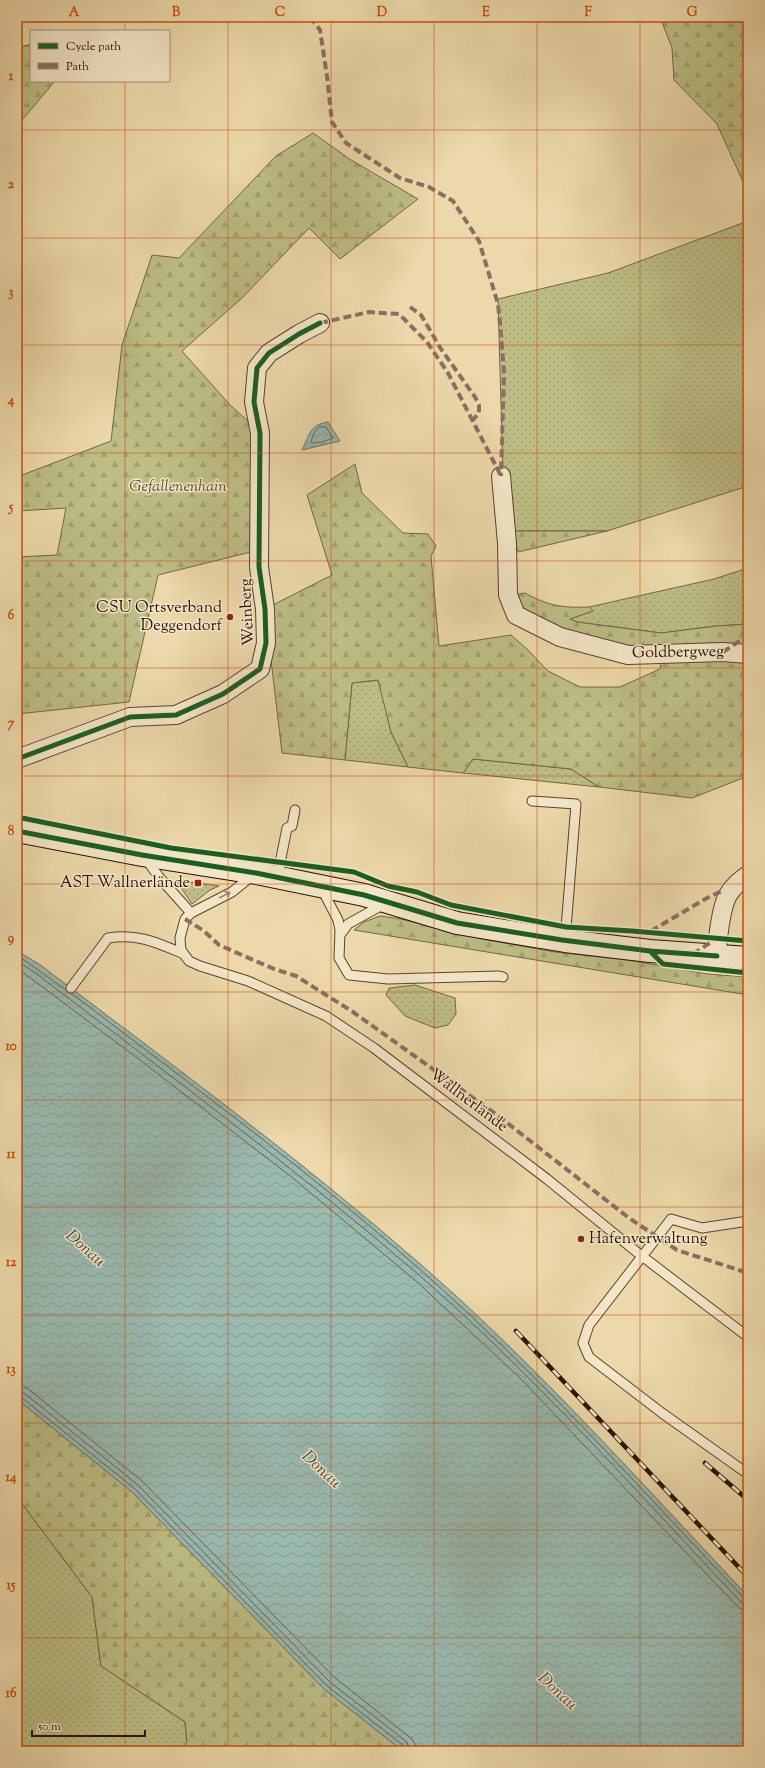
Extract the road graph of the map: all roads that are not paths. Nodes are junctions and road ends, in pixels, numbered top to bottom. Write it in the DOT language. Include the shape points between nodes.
graph roads {
  1 [pos="320,323"];
  2 [pos="501,476"];
  3 [pos="748,654"];
  4 [pos="17,759"];
  5 [pos="532,800"];
  6 [pos="295,810"];
  7 [pos="17,831"];
  8 [pos="142,854"];
  9 [pos="256,873"];
  10 [pos="748,875"];
  11 [pos="277,878"];
  12 [pos="325,887"];
  13 [pos="387,902"];
  14 [pos="191,913"];
  15 [pos="340,935"];
  16 [pos="565,941"];
  17 [pos="184,954"];
  18 [pos="717,956"];
  19 [pos="748,958"];
  20 [pos="503,977"];
  21 [pos="71,988"];
  22 [pos="748,1221"];
  23 [pos="643,1256"];
  24 [pos="748,1337"];
  25 [pos="748,1474"];
  1 -- 4 [label="street, Weinberg" via="269,353 257,368 254,402 260,433 259,567 265,610 266,643 260,669 223,694 176,715 130,717"];
  2 -- 3 [label="street, Goldbergweg" via="507,543 508,595 516,615 560,637 628,655 723,652"];
  5 -- 16 [label="lane" via="576,804"];
  6 -- 11 [label="lane" via="292,826 288,828"];
  7 -- 8 [label="main road"];
  8 -- 9 [label="main road"];
  8 -- 14 [label="lane"];
  9 -- 11 [label="main road"];
  14 -- 9 [label="lane, one-way" via="232,892"];
  10 -- 18 [label="street" via="737,883 728,895 717,938"];
  11 -- 12 [label="main road"];
  12 -- 13 [label="main road"];
  12 -- 15 [label="lane" via="326,897 338,920"];
  13 -- 15 [label="lane" via="348,924"];
  13 -- 16 [label="main road" via="456,923"];
  14 -- 17 [label="lane" via="185,919 180,938"];
  15 -- 20 [label="lane" via="338,958 349,975 388,979"];
  16 -- 18 [label="main road"];
  17 -- 21 [label="lane, Wallnerlände" via="146,938 108,938"];
  17 -- 23 [label="lane, Wallnerlände" via="189,961 200,966 248,981 326,1016 374,1048 547,1179"];
  18 -- 19 [label="main road"];
  22 -- 23 [label="lane" via="702,1228 671,1219"];
  23 -- 24 [label="lane, Wallnerlände"];
  23 -- 25 [label="lane" via="589,1325 583,1343 589,1357"];
}
